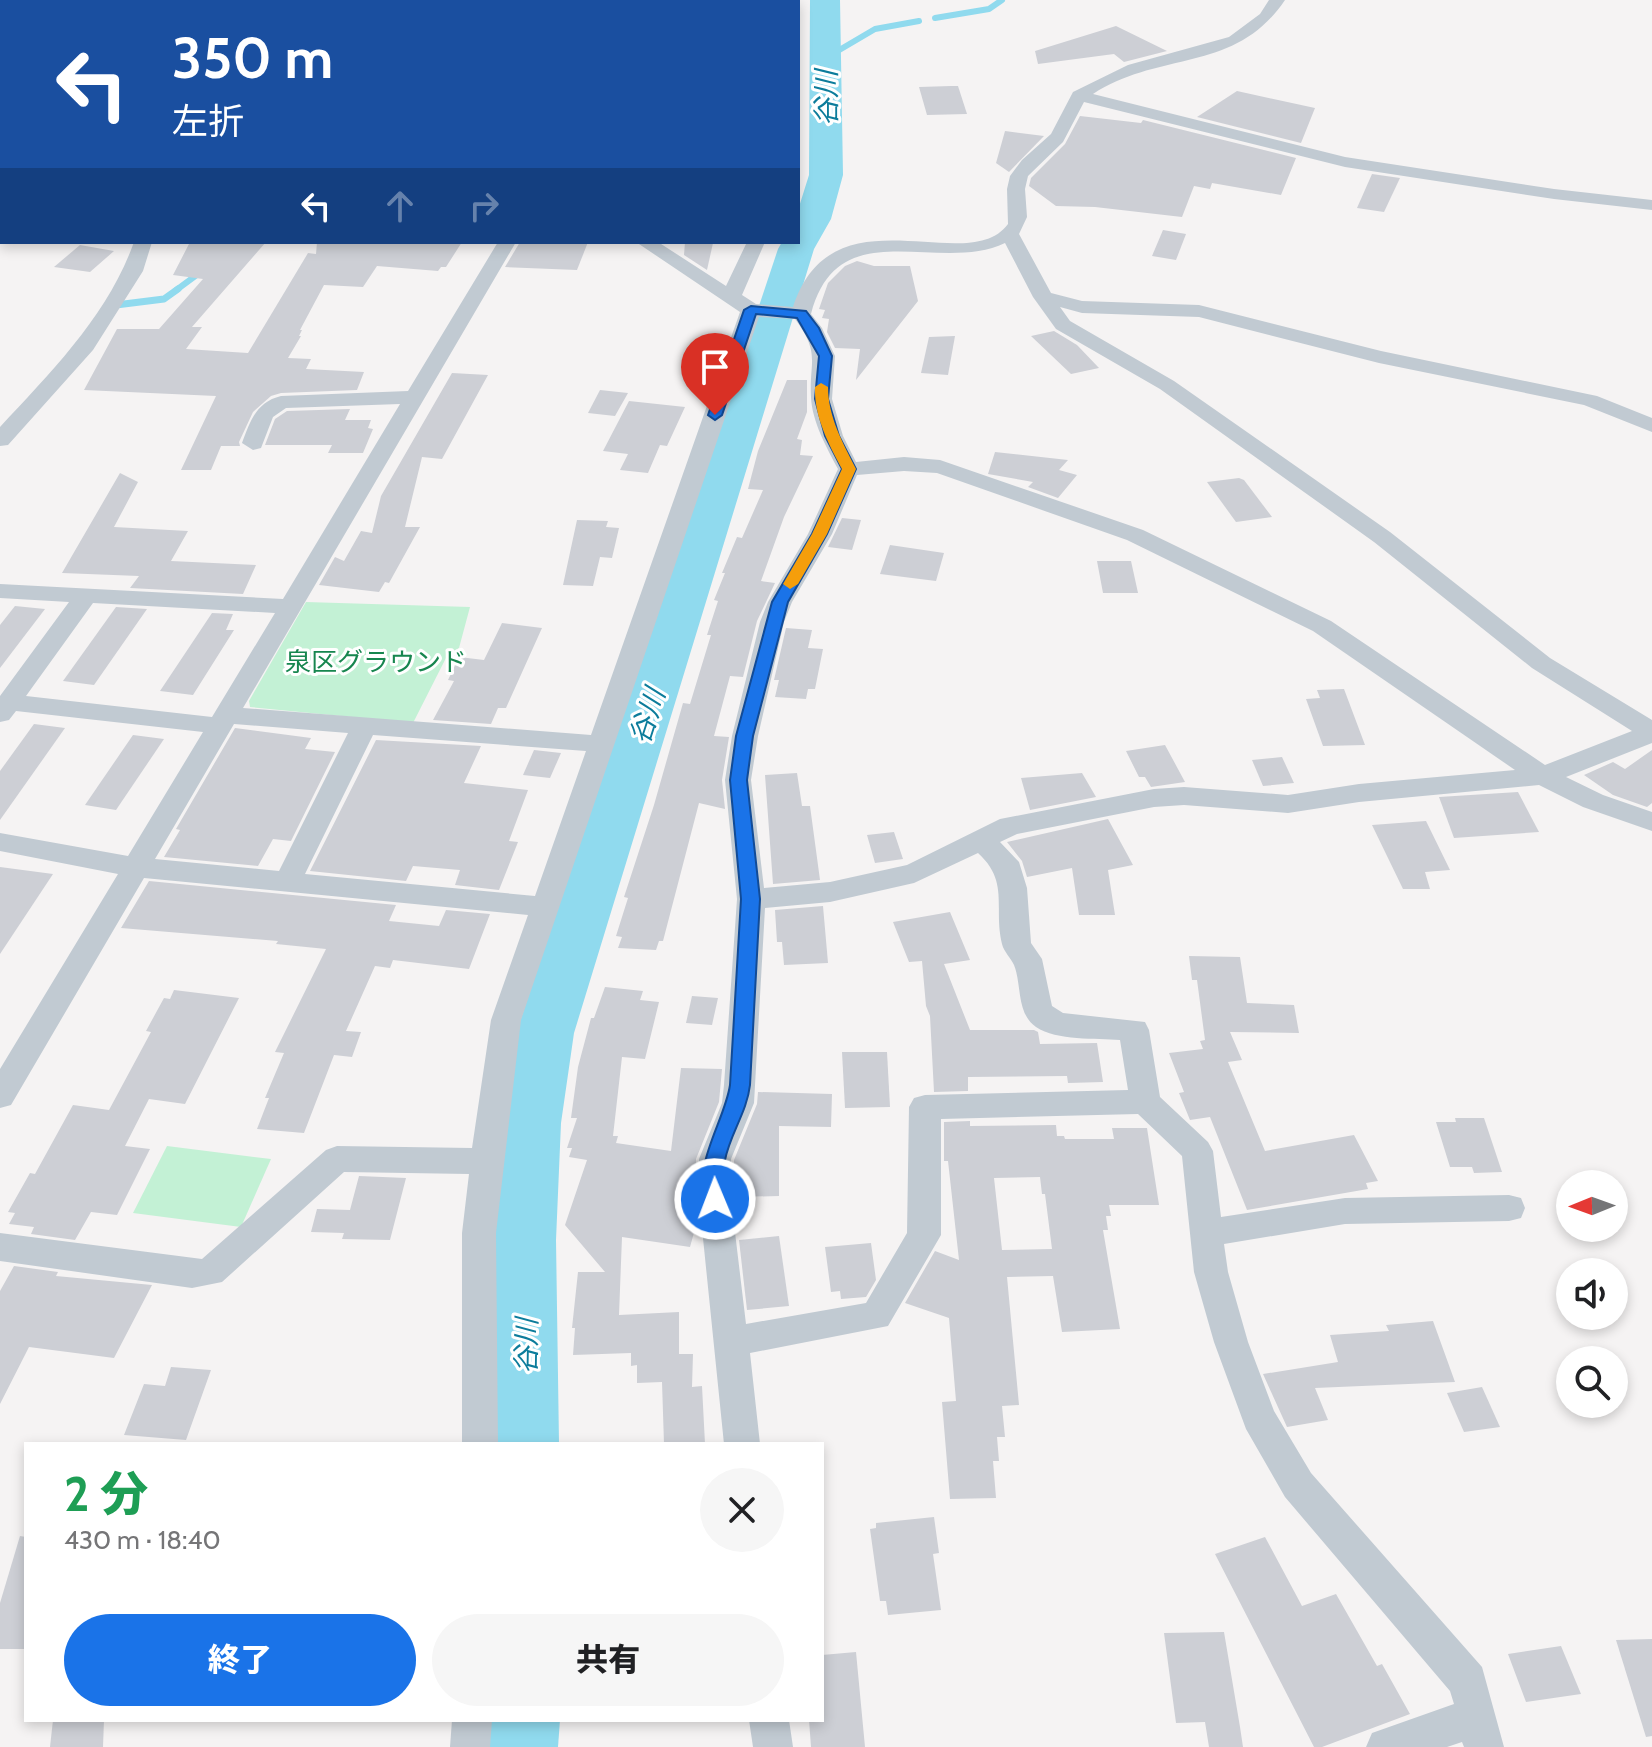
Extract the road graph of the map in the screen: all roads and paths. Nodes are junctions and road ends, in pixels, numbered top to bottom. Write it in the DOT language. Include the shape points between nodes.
graph roads {
  1 [pos="1277,0"];
  2 [pos="1079,96"];
  3 [pos="1652,205"];
  4 [pos="1010,234"];
  5 [pos="142,244"];
  6 [pos="506,244"];
  7 [pos="648,244"];
  8 [pos="756,244"];
  9 [pos="1043,297"];
  10 [pos="748,306"];
  11 [pos="796,314"];
  12 [pos="415,397"];
  13 [pos="0,407"];
  14 [pos="21,418"];
  15 [pos="1652,426"];
  16 [pos="0,440"];
  17 [pos="253,443"];
  18 [pos="849,469"];
  19 [pos="0,591"];
  20 [pos="85,597"];
  21 [pos="288,606"];
  22 [pos="5,708"];
  23 [pos="223,720"];
  24 [pos="364,727"];
  25 [pos="1652,732"];
  26 [pos="602,744"];
  27 [pos="1543,776"];
  28 [pos="1652,822"];
  29 [pos="980,840"];
  30 [pos="0,842"];
  31 [pos="133,867"];
  32 [pos="288,881"];
  33 [pos="751,899"];
  34 [pos="545,907"];
  35 [pos="0,1096"];
  36 [pos="1145,1102"];
  37 [pos="486,1161"];
  38 [pos="1509,1208"];
  39 [pos="1207,1233"];
  40 [pos="0,1247"];
  41 [pos="731,1342"];
  42 [pos="480,1442"];
  43 [pos="742,1442"];
  44 [pos="472,1722"];
  45 [pos="769,1722"];
  46 [pos="1481,1732"];
  47 [pos="470,1747"];
  48 [pos="773,1747"];
  49 [pos="1386,1747"];
  1 -- 2 [label="street" via="1267,17 1239,40 1126,70"];
  2 -- 3 [label="street" via="1345,162"];
  2 -- 4 [label="street" via="1055,140 1020,173 1017,225"];
  4 -- 9 [label="street"];
  4 -- 11 [label="street" via="970,245 858,249 814,281"];
  5 -- 14 [label="street" via="133,271 86,346"];
  6 -- 12 [label="street"];
  7 -- 10 [label="street"];
  8 -- 10 [label="street"];
  9 -- 15 [label="street" via="1082,307 1210,314 1379,357 1590,400"];
  9 -- 25 [label="street" via="1063,325 1179,394 1382,537 1541,663"];
  10 -- 11 [label="street"];
  10 -- 26 [label="street"];
  11 -- 18 [label="street" via="812,328 825,356 821,399"];
  12 -- 17 [label="street" via="281,402 264,414"];
  12 -- 21 [label="street"];
  13 -- 14 [label="street"];
  14 -- 16 [label="street"];
  18 -- 27 [label="street" via="886,464 940,467 1135,535 1322,626"];
  18 -- 33 [label="street" via="776,612 745,736 738,780"];
  19 -- 20 [label="street"];
  20 -- 21 [label="street"];
  20 -- 22 [label="street"];
  21 -- 23 [label="street"];
  22 -- 23 [label="street"];
  23 -- 24 [label="street"];
  23 -- 31 [label="street"];
  24 -- 26 [label="street"];
  24 -- 32 [label="street"];
  25 -- 27 [label="street"];
  26 -- 34 [label="street"];
  27 -- 28 [label="street"];
  27 -- 29 [label="street" via="1288,804 1154,798 1010,826"];
  29 -- 33 [label="street" via="914,873 830,892"];
  29 -- 36 [label="street" via="1005,862 1013,888 1017,945 1032,975 1038,1010 1063,1024 1134,1030"];
  30 -- 31 [label="street"];
  31 -- 32 [label="street"];
  31 -- 35 [label="street"];
  32 -- 34 [label="street"];
  33 -- 41 [label="street" via="738,1103 715,1159"];
  34 -- 37 [label="street" via="506,1020"];
  36 -- 39 [label="street" via="1197,1151"];
  36 -- 41 [label="street" via="925,1107 924,1235 876,1316"];
  37 -- 40 [label="street" via="337,1159 210,1272 192,1274"];
  37 -- 42 [label="street" via="479,1233"];
  38 -- 39 [label="street" via="1345,1211"];
  39 -- 46 [label="street" via="1211,1272 1259,1418 1298,1485 1468,1681"];
  41 -- 43 [label="street"];
  44 -- 47 [label="street"];
  45 -- 48 [label="street"];
  46 -- 49 [label="street"];
}
